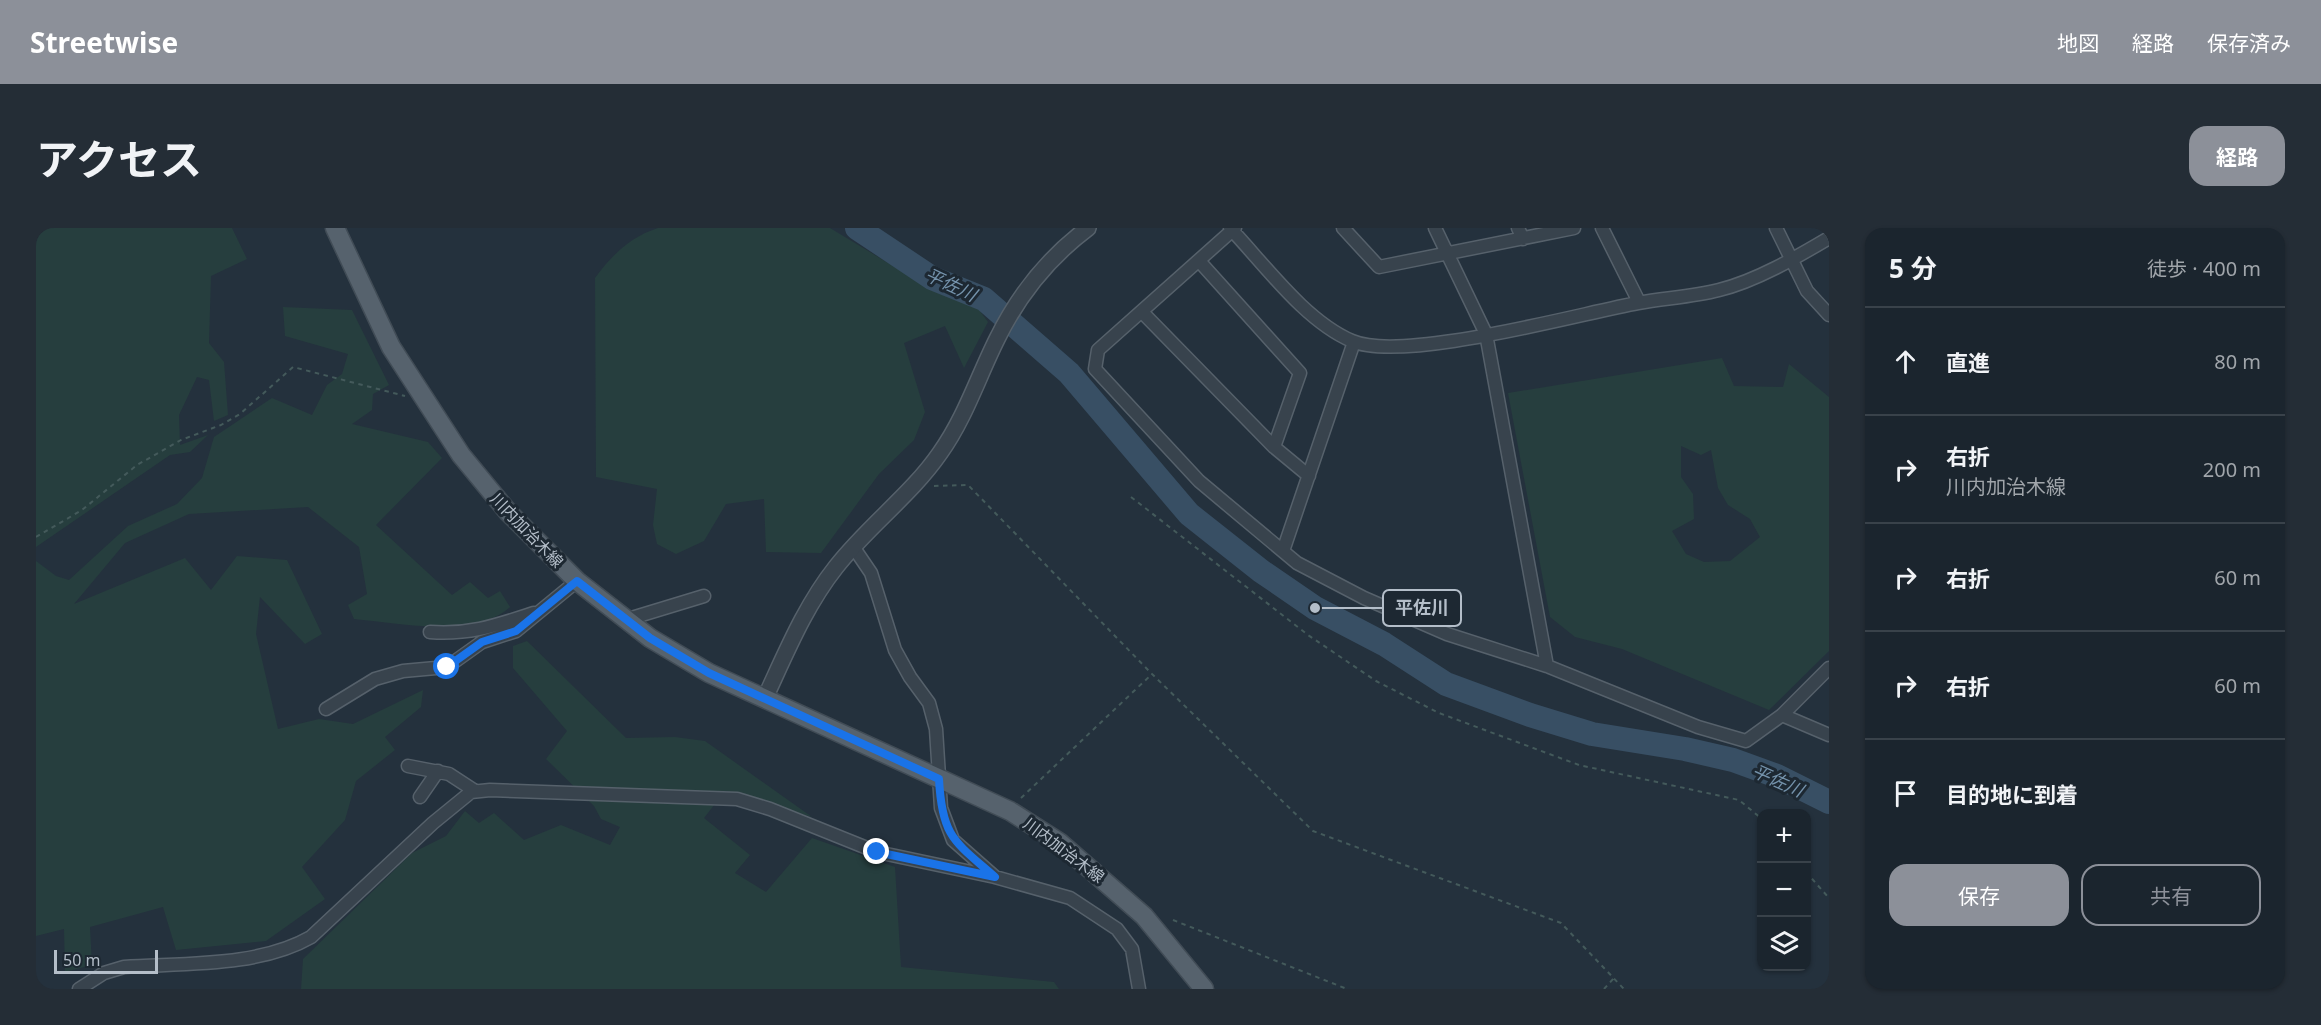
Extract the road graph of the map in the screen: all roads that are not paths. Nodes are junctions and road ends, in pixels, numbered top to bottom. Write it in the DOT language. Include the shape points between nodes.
graph roads {
  1 [pos="335,228"];
  2 [pos="1088,228"];
  3 [pos="1343,228"];
  4 [pos="1435,228"];
  5 [pos="1574,228"];
  6 [pos="1602,228"];
  7 [pos="1776,228"];
  8 [pos="1232,229"];
  9 [pos="1520,234"];
  10 [pos="1829,238"];
  11 [pos="1445,252"];
  12 [pos="1792,260"];
  13 [pos="1200,262"];
  14 [pos="1639,302"];
  15 [pos="1142,312"];
  16 [pos="1829,315"];
  17 [pos="1486,334"];
  18 [pos="1354,342"];
  19 [pos="1274,447"];
  20 [pos="1309,476"];
  21 [pos="854,548"];
  22 [pos="1283,551"];
  23 [pos="577,581"];
  24 [pos="704,596"];
  25 [pos="544,609"];
  26 [pos="626,620"];
  27 [pos="430,632"];
  28 [pos="1547,666"];
  29 [pos="1829,668"];
  30 [pos="765,698"];
  31 [pos="326,709"];
  32 [pos="1782,715"];
  33 [pos="1829,735"];
  34 [pos="408,766"];
  35 [pos="438,771"];
  36 [pos="939,779"];
  37 [pos="475,792"];
  38 [pos="420,797"];
  39 [pos="995,877"];
  40 [pos="78,989"];
  41 [pos="1139,989"];
  42 [pos="1204,989"];
  1 -- 23 [label="main road, 川内加治木線" via="391,347 420,396 508,513"];
  2 -- 21 [label="street" via="1051,258 1016,304 952,435 916,484"];
  3 -- 11 [label="street" via="1379,267"];
  4 -- 11 [label="street"];
  5 -- 9 [label="street"];
  6 -- 14 [label="street"];
  7 -- 12 [label="street"];
  8 -- 13 [label="street"];
  8 -- 18 [label="street" via="1310,314"];
  9 -- 11 [label="street"];
  10 -- 12 [label="street"];
  11 -- 17 [label="street"];
  12 -- 14 [label="street" via="1720,290"];
  12 -- 16 [label="street" via="1807,291"];
  13 -- 15 [label="street"];
  13 -- 19 [label="street" via="1300,373"];
  14 -- 17 [label="street"];
  15 -- 19 [label="street"];
  15 -- 22 [label="street" via="1098,350 1095,369 1199,481"];
  17 -- 18 [label="street" via="1394,348"];
  17 -- 28 [label="street"];
  18 -- 20 [label="street"];
  19 -- 20 [label="street"];
  20 -- 22 [label="street"];
  21 -- 30 [label="street" via="814,597"];
  21 -- 36 [label="street" via="871,573 895,650 929,703 936,729"];
  22 -- 28 [label="street" via="1297,563 1364,598 1447,634"];
  23 -- 25 [label="street"];
  23 -- 26 [label="main road, 川内加治木線"];
  24 -- 26 [label="street"];
  25 -- 27 [label="street" via="458,634"];
  25 -- 31 [label="street" via="516,631 482,642 447,667 403,671 375,679"];
  26 -- 30 [label="main road, 川内加治木線" via="676,655"];
  28 -- 32 [label="street" via="1698,727 1746,741"];
  29 -- 32 [label="street"];
  30 -- 36 [label="main road, 川内加治木線"];
  32 -- 33 [label="street"];
  34 -- 35 [label="street"];
  35 -- 37 [label="street"];
  35 -- 38 [label="street"];
  36 -- 39 [label="street" via="941,808 953,840"];
  36 -- 42 [label="main road, 川内加治木線" via="1010,811 1059,842 1144,916"];
  37 -- 39 [label="street" via="736,799 877,852"];
  37 -- 40 [label="street" via="433,823 311,937 290,950 253,958 124,967 104,973"];
  39 -- 41 [label="street" via="1070,898 1117,929 1132,949"];
}
